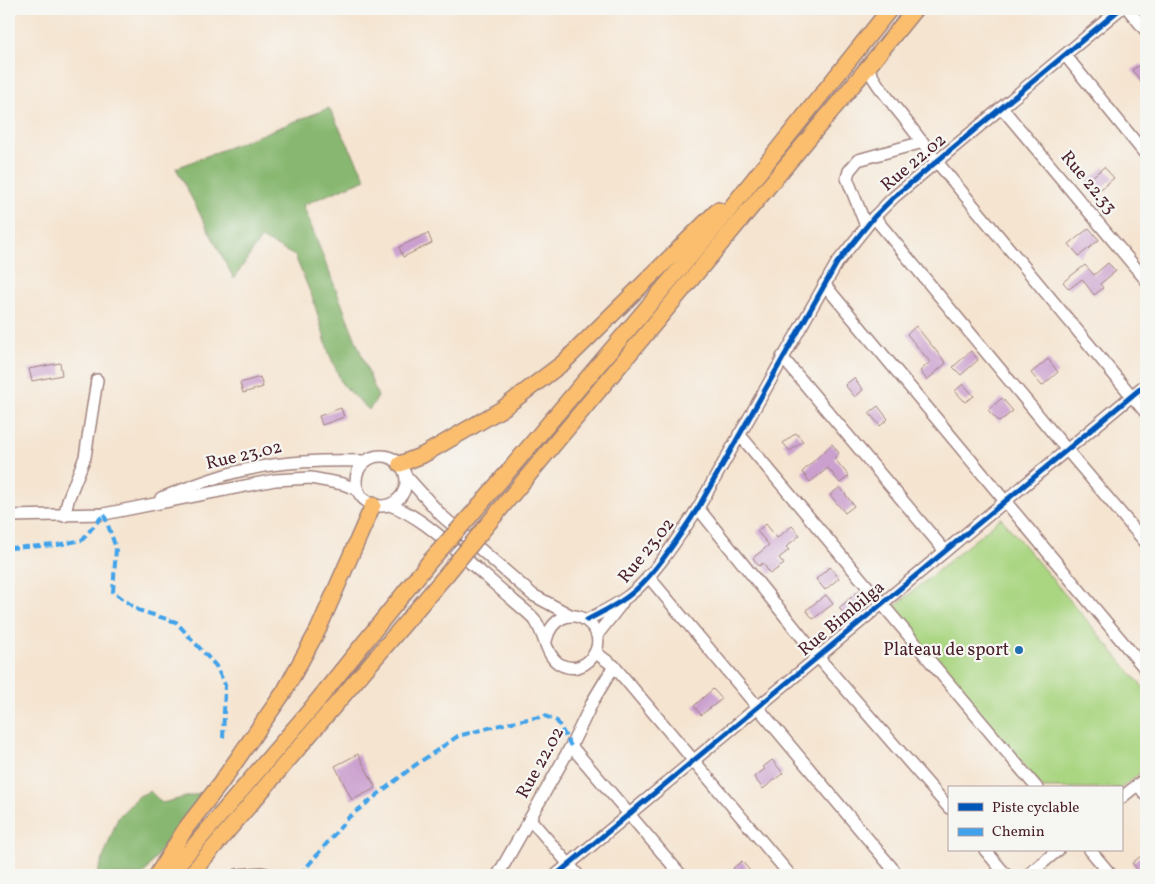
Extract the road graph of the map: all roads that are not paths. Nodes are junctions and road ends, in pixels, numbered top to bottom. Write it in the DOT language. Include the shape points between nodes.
graph roads {
  1 [pos="890,9"];
  2 [pos="915,9"];
  3 [pos="1120,9"];
  4 [pos="1128,9"];
  5 [pos="1146,31"];
  6 [pos="1065,55"];
  7 [pos="868,67"];
  8 [pos="1002,108"];
  9 [pos="923,142"];
  10 [pos="1146,155"];
  11 [pos="771,158"];
  12 [pos="937,162"];
  13 [pos="874,217"];
  14 [pos="866,226"];
  15 [pos="1146,280"];
  16 [pos="824,284"];
  17 [pos="782,357"];
  18 [pos="97,380"];
  19 [pos="1146,384"];
  20 [pos="1132,396"];
  21 [pos="1146,413"];
  22 [pos="738,434"];
  23 [pos="1066,450"];
  24 [pos="366,461"];
  25 [pos="403,470"];
  26 [pos="358,490"];
  27 [pos="1006,500"];
  28 [pos="373,505"];
  29 [pos="390,505"];
  30 [pos="133,508"];
  31 [pos="698,508"];
  32 [pos="9,516"];
  33 [pos="64,516"];
  34 [pos="1146,543"];
  35 [pos="945,551"];
  36 [pos="648,576"];
  37 [pos="626,598"];
  38 [pos="881,604"];
  39 [pos="572,616"];
  40 [pos="587,620"];
  41 [pos="597,635"];
  42 [pos="546,641"];
  43 [pos="596,652"];
  44 [pos="818,657"];
  45 [pos="614,666"];
  46 [pos="1146,670"];
  47 [pos="758,706"];
  48 [pos="571,746"];
  49 [pos="694,760"];
  50 [pos="1142,781"];
  51 [pos="1035,786"];
  52 [pos="1146,795"];
  53 [pos="1122,797"];
  54 [pos="948,807"];
  55 [pos="630,813"];
  56 [pos="530,819"];
  57 [pos="987,852"];
  58 [pos="1056,852"];
  59 [pos="1092,852"];
  60 [pos="569,864"];
  61 [pos="157,875"];
  62 [pos="169,875"];
  63 [pos="190,875"];
  64 [pos="237,875"];
  65 [pos="272,875"];
  66 [pos="498,875"];
  67 [pos="556,875"];
  68 [pos="578,875"];
  69 [pos="682,875"];
  70 [pos="790,875"];
  71 [pos="898,875"];
  72 [pos="1006,875"];
  73 [pos="1028,875"];
  74 [pos="1111,875"];
  1 -- 11 [label="main road"];
  2 -- 7 [label="main road"];
  3 -- 6 [label="street, Rue 22.02"];
  4 -- 5 [label="street"];
  6 -- 8 [label="street, Rue 22.02"];
  6 -- 10 [label="street"];
  7 -- 9 [label="street" via="878,87"];
  7 -- 63 [label="main road, bridge" via="447,574"];
  8 -- 12 [label="street, Rue 22.02"];
  8 -- 15 [label="street, Rue 22.33"];
  9 -- 12 [label="street"];
  9 -- 14 [label="street" via="853,164 847,178"];
  11 -- 25 [label="main road" via="563,362 502,409"];
  11 -- 62 [label="main road, bridge"];
  12 -- 13 [label="street, Rue 22.02"];
  12 -- 20 [label="street"];
  13 -- 14 [label="street, Rue 22.02"];
  13 -- 23 [label="street"];
  14 -- 16 [label="street, Rue 22.02" via="836,263"];
  16 -- 17 [label="street, Rue 22.02"];
  16 -- 27 [label="street"];
  17 -- 22 [label="street, Rue 22.02"];
  17 -- 35 [label="street"];
  18 -- 33 [label="street" via="85,457"];
  19 -- 20 [label="street, Rue Bimbilga"];
  20 -- 21 [label="street"];
  20 -- 23 [label="street, Rue Bimbilga"];
  22 -- 31 [label="street, Rue 22.02"];
  22 -- 38 [label="street"];
  23 -- 27 [label="street, Rue Bimbilga"];
  23 -- 34 [label="street"];
  24 -- 25 [label="street, Rue 23.02" via="386,456 394,459"];
  24 -- 26 [label="street" via="358,470"];
  24 -- 30 [label="street, Rue 23.02" via="310,460 239,471"];
  25 -- 29 [label="street" via="406,487 397,501"];
  25 -- 39 [label="street, Rue 23.02" via="441,515 533,595"];
  26 -- 28 [label="street, Rue 23.02" via="365,501"];
  26 -- 30 [label="street, Rue 23.02" via="311,478 275,480"];
  27 -- 35 [label="street, Rue Bimbilga"];
  27 -- 46 [label="street"];
  28 -- 29 [label="street"];
  28 -- 61 [label="main road" via="318,630 284,692 186,828"];
  29 -- 42 [label="street" via="404,510 431,529 491,580 534,619"];
  30 -- 33 [label="street, Rue 23.02" via="104,514"];
  31 -- 36 [label="street, Rue 23.02"];
  31 -- 44 [label="street"];
  32 -- 33 [label="street, Rue 23.02"];
  35 -- 38 [label="street, Rue Bimbilga"];
  36 -- 37 [label="street, Rue 23.02"];
  36 -- 47 [label="street"];
  37 -- 40 [label="street, Rue 23.02"];
  37 -- 41 [label="street, Rue 23.02"];
  38 -- 44 [label="street, Rue Bimbilga"];
  38 -- 51 [label="street"];
  39 -- 40 [label="street, Rue 23.02"];
  39 -- 42 [label="street" via="552,625"];
  40 -- 41 [label="street"];
  41 -- 43 [label="street"];
  42 -- 43 [label="street" via="551,658 566,667 583,665"];
  43 -- 45 [label="street"];
  44 -- 47 [label="street, Rue Bimbilga"];
  44 -- 54 [label="street"];
  45 -- 48 [label="street, Rue 22.02"];
  45 -- 49 [label="street"];
  47 -- 49 [label="street, Rue Bimbilga"];
  47 -- 71 [label="street"];
  48 -- 55 [label="street"];
  48 -- 56 [label="street, Rue 22.02"];
  49 -- 55 [label="street, Rue Bimbilga"];
  49 -- 70 [label="street"];
  50 -- 52 [label="street"];
  50 -- 53 [label="street"];
  55 -- 60 [label="street, Rue Bimbilga"];
  55 -- 69 [label="street"];
  56 -- 60 [label="street"];
  56 -- 66 [label="street, Rue 22.02"];
  57 -- 72 [label="street"];
  58 -- 73 [label="street"];
  59 -- 74 [label="street"];
  60 -- 67 [label="street, Rue Bimbilga"];
  60 -- 68 [label="street"];
  64 -- 65 [label="street"];
}
